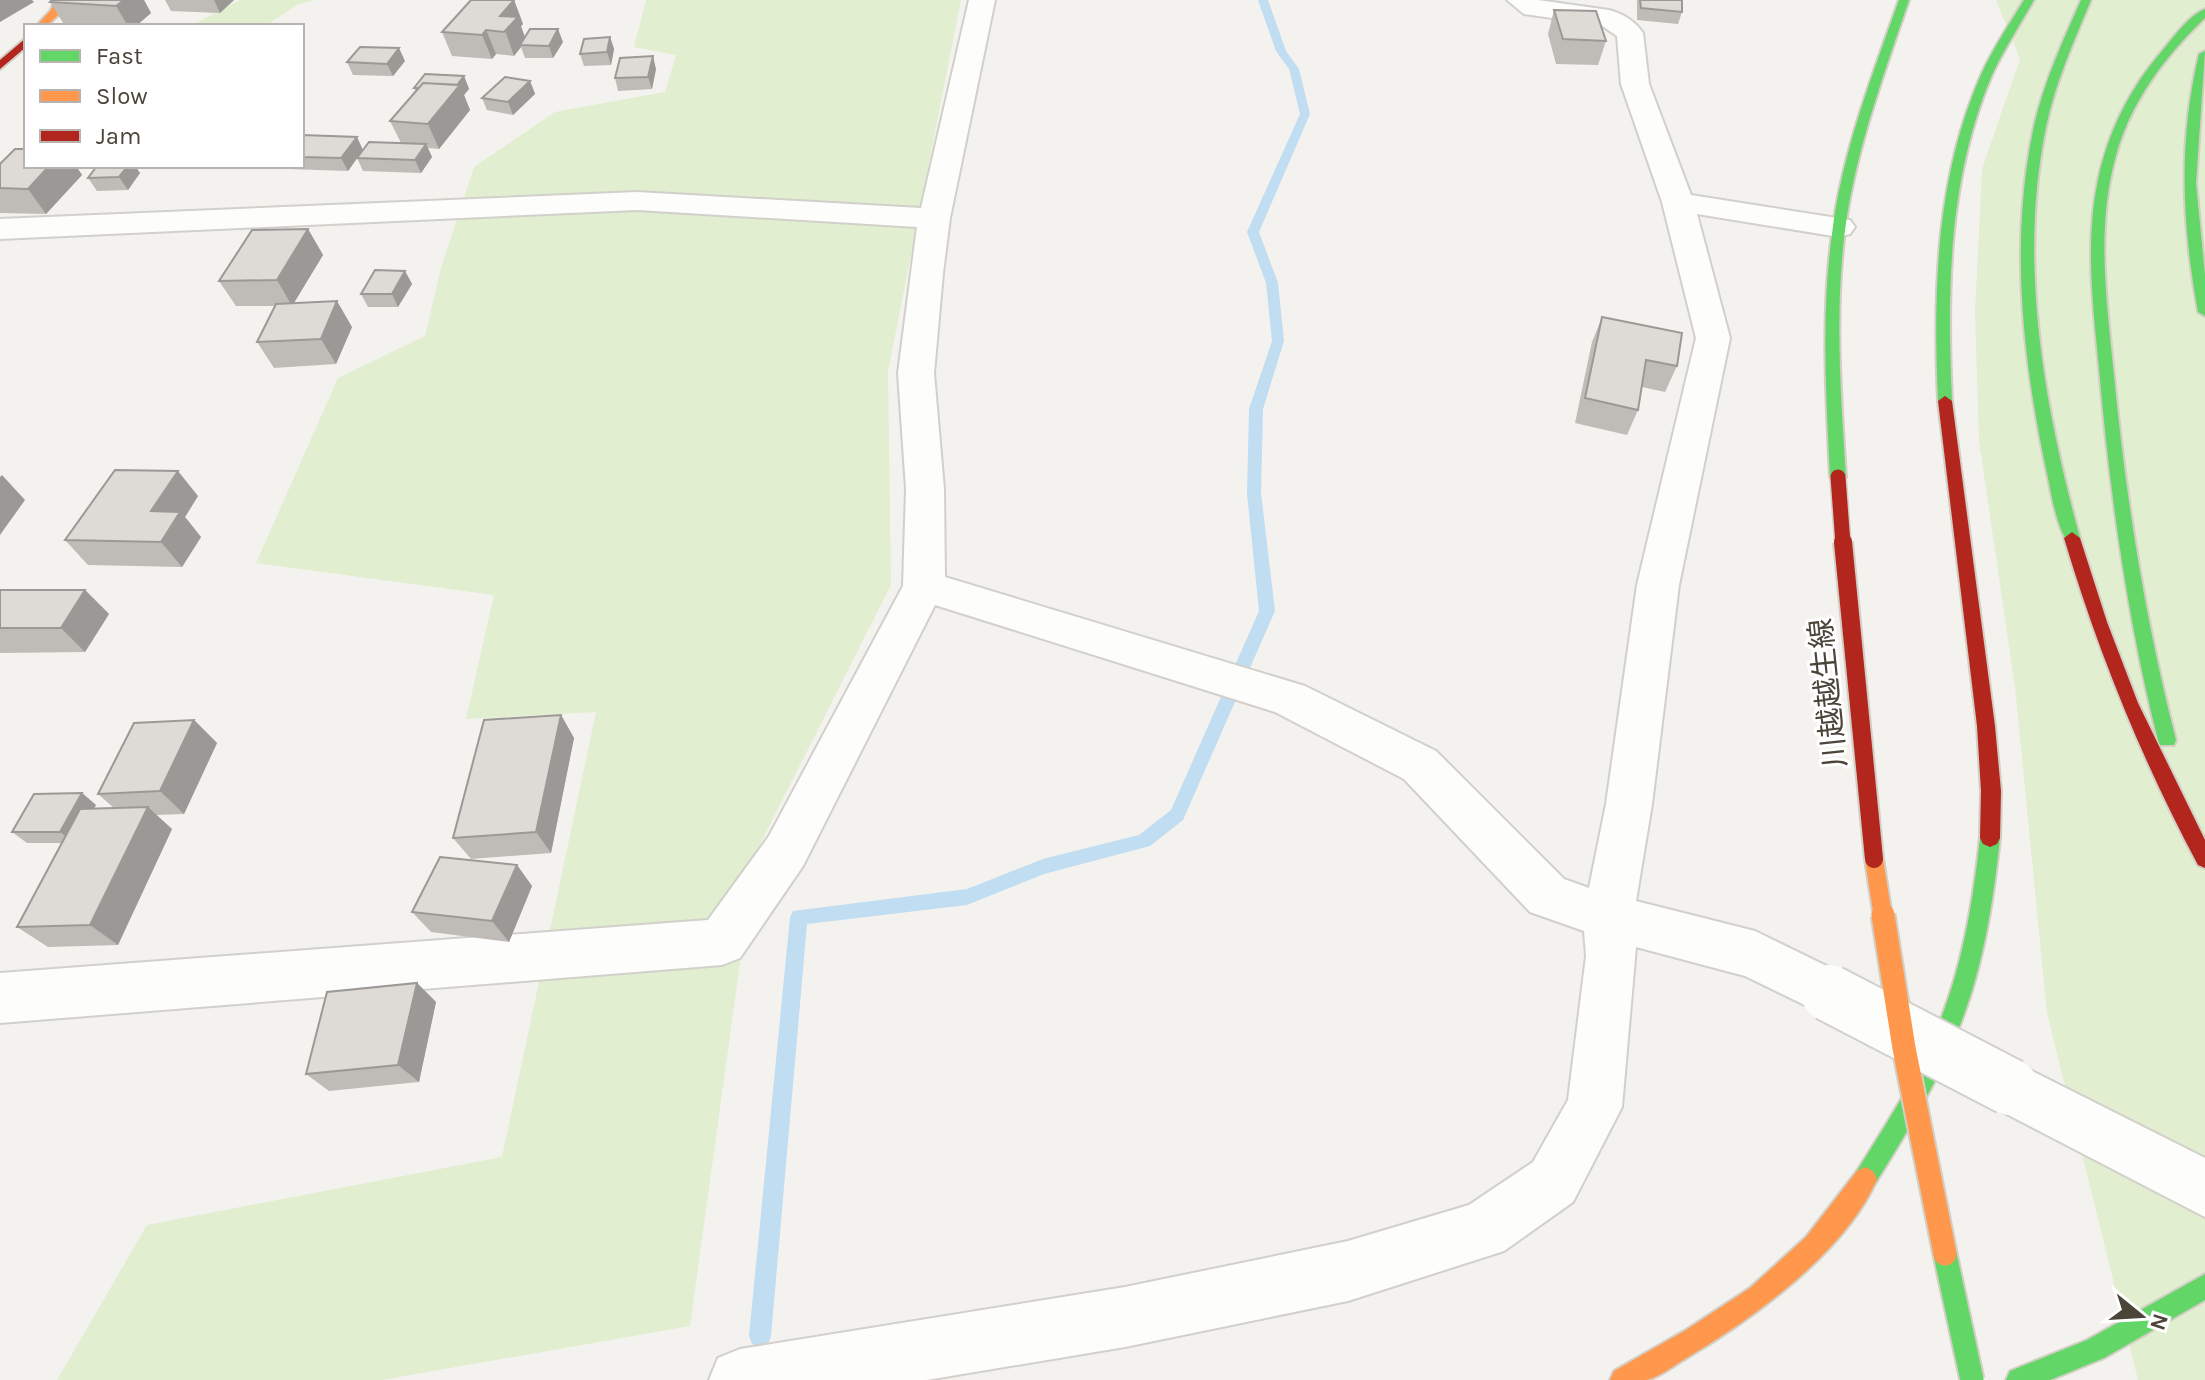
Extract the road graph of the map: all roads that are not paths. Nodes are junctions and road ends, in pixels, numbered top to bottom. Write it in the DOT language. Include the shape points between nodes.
graph roads {
  1 [pos="60,0"];
  2 [pos="982,0"];
  3 [pos="1520,0"];
  4 [pos="1904,0"];
  5 [pos="2029,0"];
  6 [pos="2086,0"];
  7 [pos="2205,12"];
  8 [pos="43,24"];
  9 [pos="24,43"];
  10 [pos="2205,54"];
  11 [pos="0,66"];
  12 [pos="1678,202"];
  13 [pos="934,218"];
  14 [pos="1839,227"];
  15 [pos="0,229"];
  16 [pos="2205,312"];
  17 [pos="924,586"];
  18 [pos="2205,844"];
  19 [pos="2205,859"];
  20 [pos="1608,917"];
  21 [pos="0,998"];
  22 [pos="2205,1189"];
  23 [pos="2205,1286"];
  24 [pos="740,1380"];
  25 [pos="1623,1380"];
  26 [pos="1972,1380"];
  27 [pos="2019,1380"];
  1 -- 8 [label="main road"];
  2 -- 13 [label="street"];
  3 -- 12 [label="street" via="1533,8 1609,18 1630,33 1635,84"];
  4 -- 14 [label="main road, 川越越生線" via="1857,142"];
  5 -- 25 [label="main road" via="1985,76 1962,138 1948,196 1939,279 1951,474 1986,724 1990,832 1972,948 1947,1030 1889,1140 1827,1234 1736,1315"];
  6 -- 19 [label="main road" via="2051,84 2036,149 2029,283 2038,368 2052,455 2106,654 2140,738"];
  7 -- 18 [label="main road" via="2148,71 2127,110 2109,158 2100,212 2098,279 2120,510 2136,611 2173,763"];
  9 -- 11 [label="main road"];
  10 -- 16 [label="main road" via="2187,141 2187,200"];
  12 -- 14 [label="street"];
  12 -- 20 [label="street" via="1713,338 1658,585"];
  13 -- 15 [label="street" via="637,201"];
  13 -- 17 [label="street" via="916,373 925,489"];
  14 -- 26 [label="main road, 川越越生線, bridge" via="1832,369 1849,629 1868,811 1895,1000"];
  17 -- 20 [label="street" via="1289,699 1420,765 1547,896"];
  17 -- 21 [label="street" via="786,851 722,942"];
  20 -- 22 [label="street, bridge" via="1755,955"];
  20 -- 24 [label="street" via="1611,956 1595,1107 1553,1182 1483,1230 1348,1271 1125,1317"];
  23 -- 27 [label="main road" via="2095,1349"];
}
